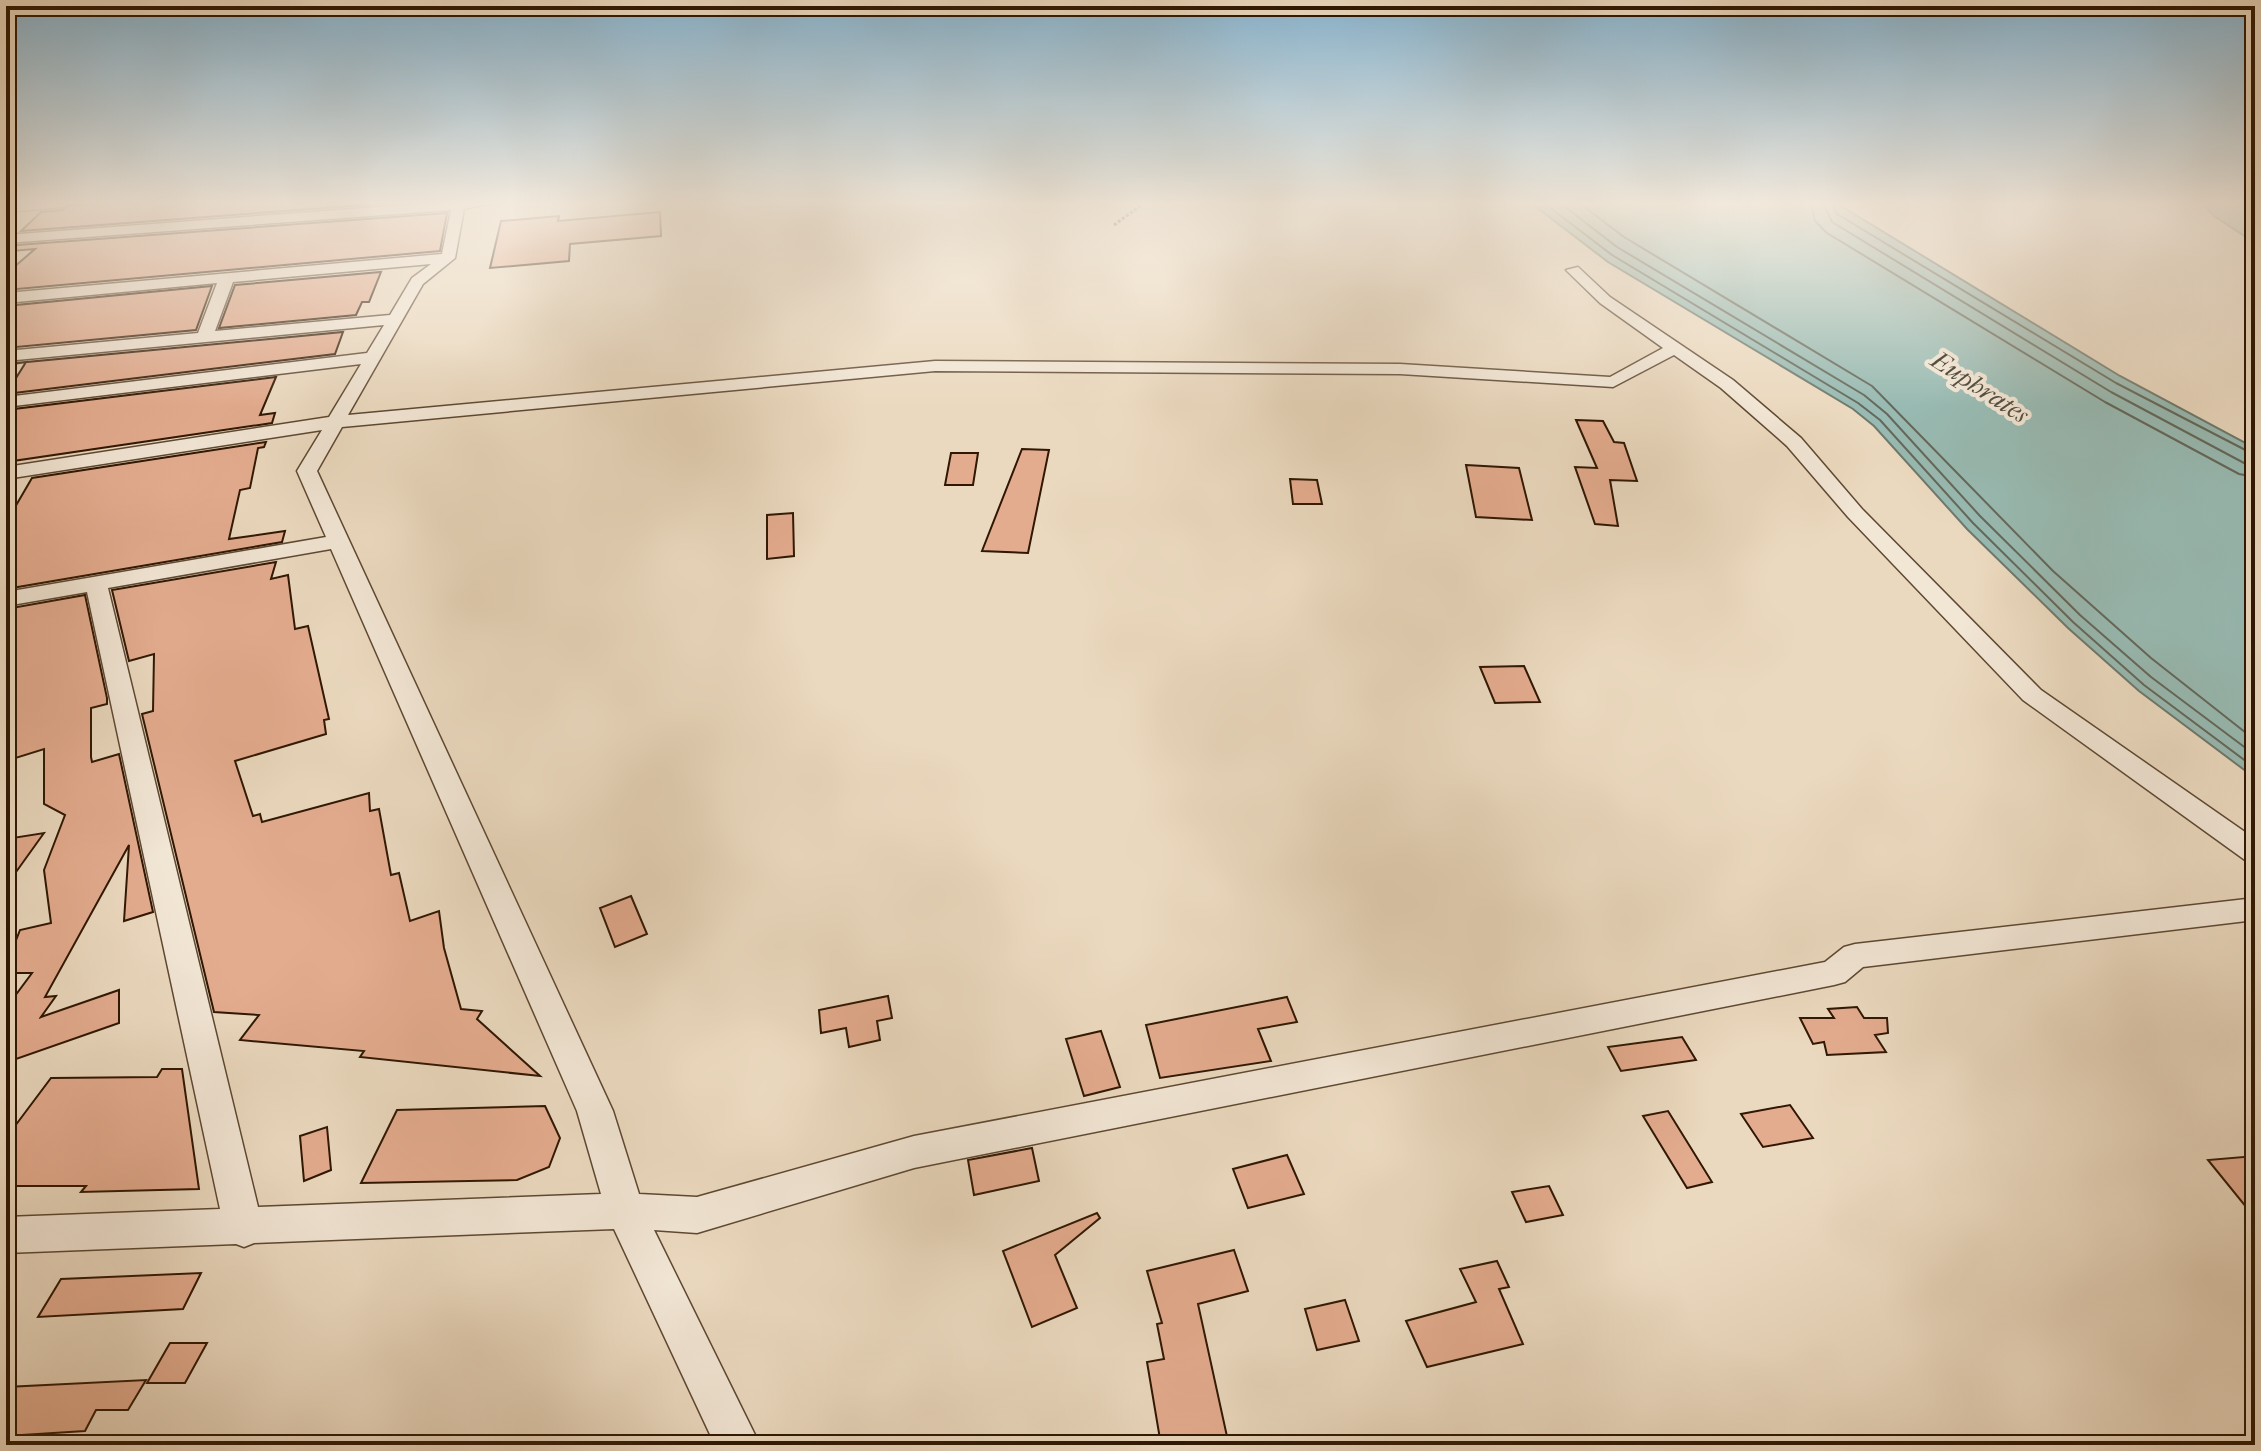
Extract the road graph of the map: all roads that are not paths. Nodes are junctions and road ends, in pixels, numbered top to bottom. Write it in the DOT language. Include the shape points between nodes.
graph roads {
  1 [pos="308,271"];
  2 [pos="431,271"];
  3 [pos="1574,271"];
  4 [pos="227,278"];
  5 [pos="6,298"];
  6 [pos="393,319"];
  7 [pos="205,336"];
  8 [pos="1675,348"];
  9 [pos="6,356"];
  10 [pos="373,357"];
  11 [pos="6,402"];
  12 [pos="335,422"];
  13 [pos="6,473"];
  14 [pos="338,541"];
  15 [pos="96,583"];
  16 [pos="6,599"];
  17 [pos="2255,853"];
  18 [pos="2255,909"];
  19 [pos="625,1211"];
  20 [pos="244,1229"];
  21 [pos="6,1235"];
  22 [pos="738,1445"];
  1 -- 4 [label="street"];
  2 -- 6 [label="street" via="417,281"];
  3 -- 8 [label="street" via="1605,300"];
  4 -- 5 [label="street"];
  4 -- 7 [label="street"];
  6 -- 7 [label="street"];
  6 -- 10 [label="street"];
  7 -- 9 [label="street"];
  8 -- 12 [label="street" via="1613,382 1400,369 935,366"];
  8 -- 17 [label="street" via="1794,442 1855,513 2032,695"];
  10 -- 11 [label="street"];
  10 -- 12 [label="street"];
  12 -- 13 [label="street"];
  12 -- 14 [label="street" via="307,471"];
  14 -- 15 [label="street"];
  14 -- 19 [label="street" via="595,1111"];
  15 -- 16 [label="street"];
  15 -- 20 [label="street"];
  18 -- 19 [label="street" via="1855,956 1834,973 914,1152 697,1215"];
  19 -- 20 [label="street"];
  19 -- 22 [label="street"];
  20 -- 21 [label="street"];
}
